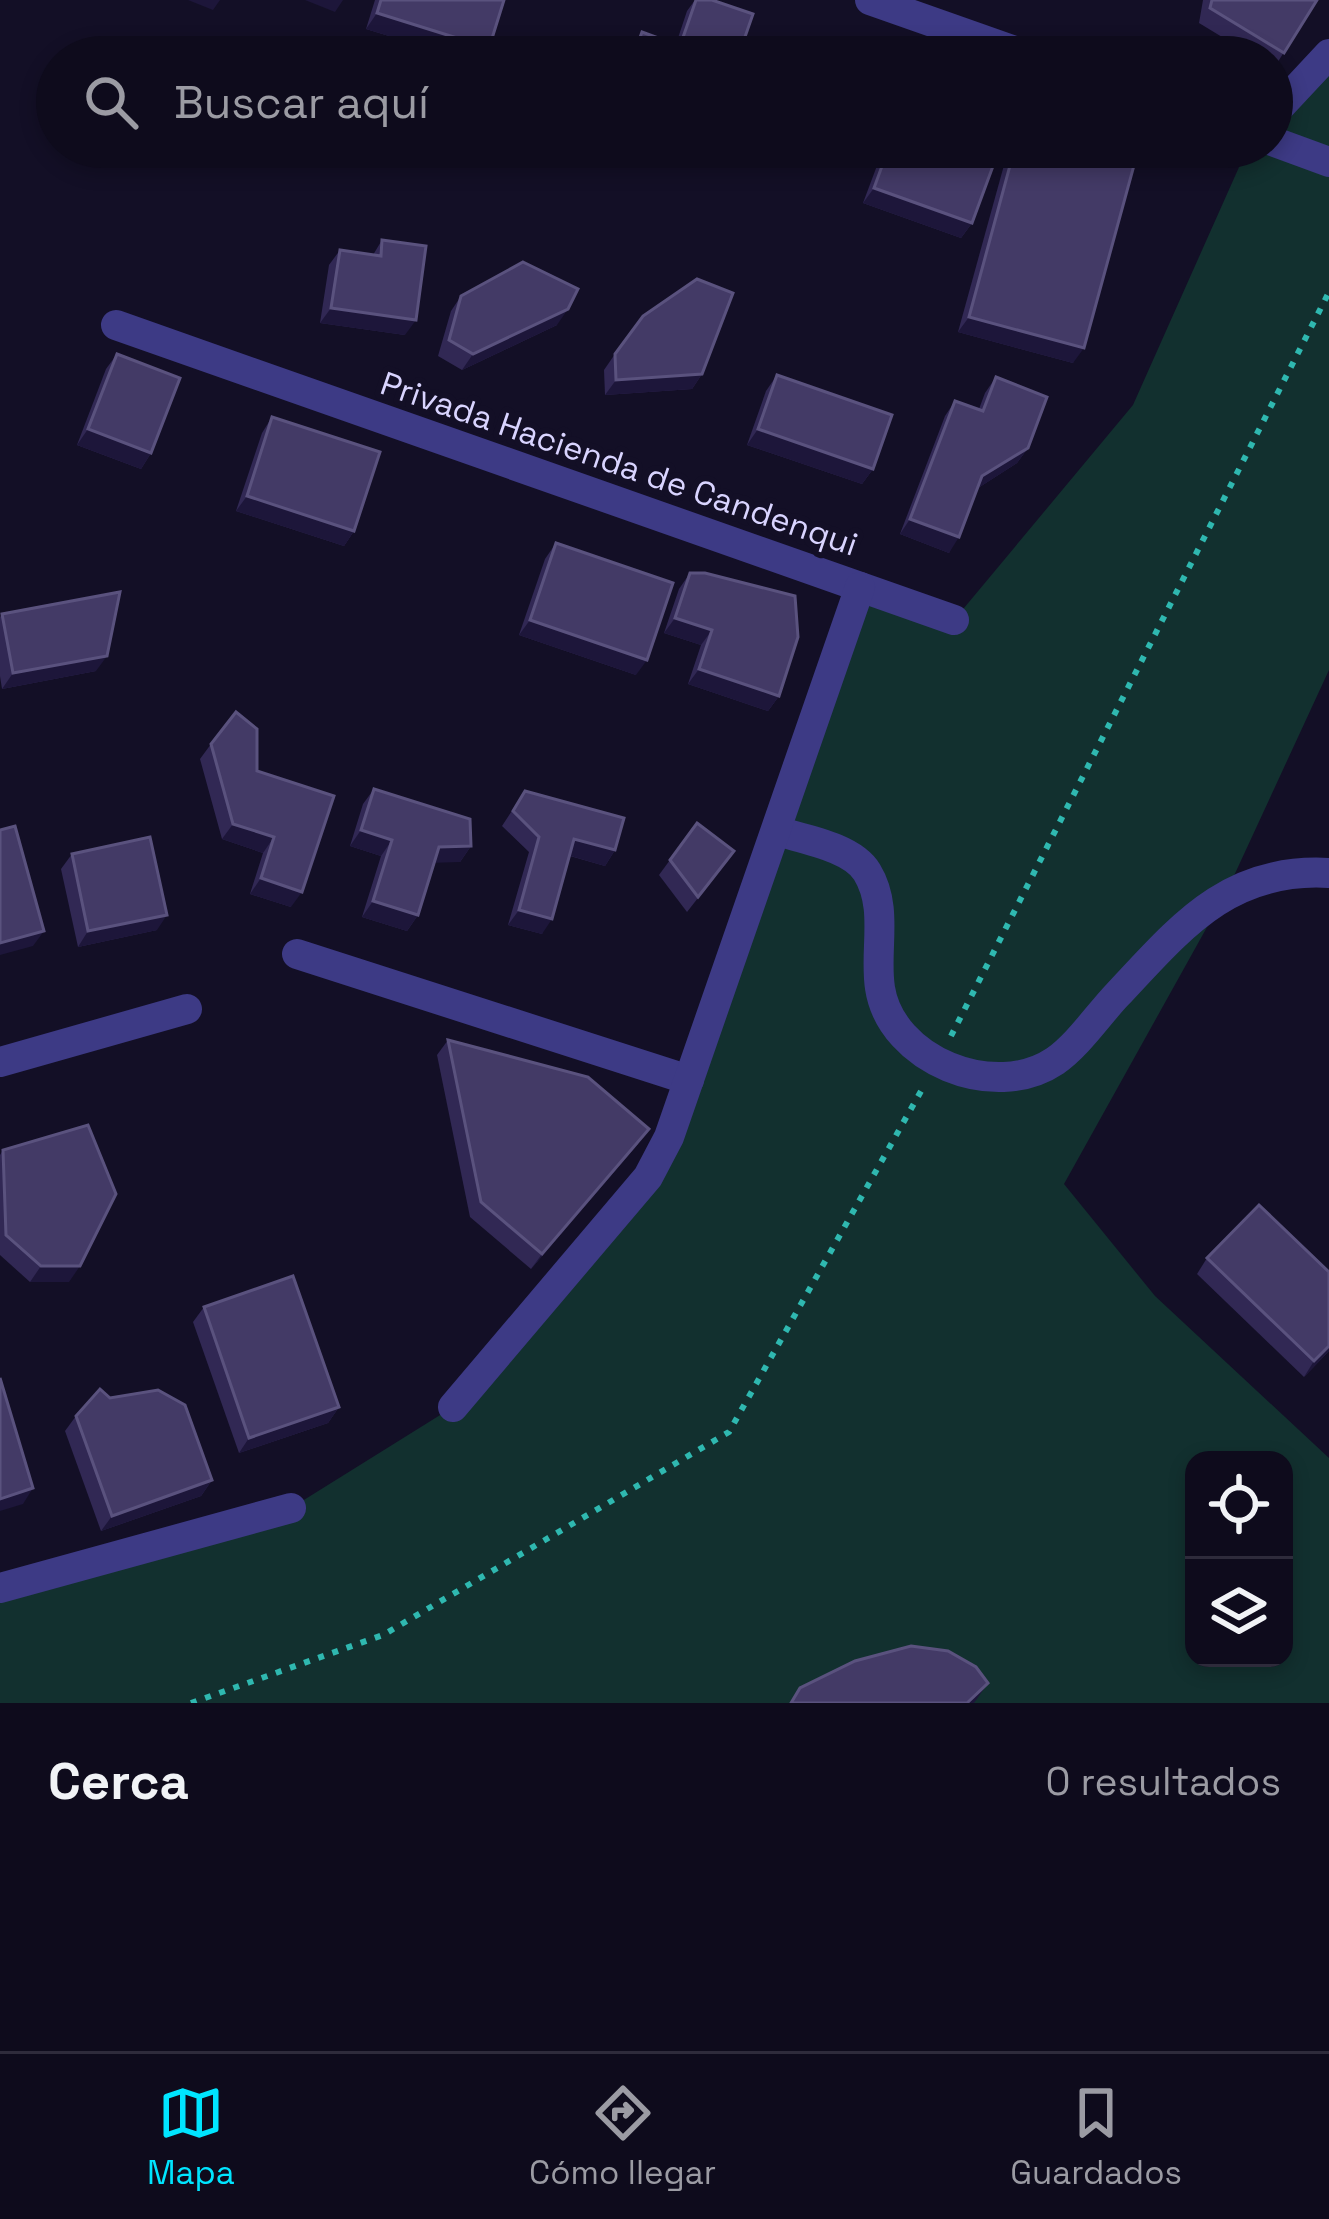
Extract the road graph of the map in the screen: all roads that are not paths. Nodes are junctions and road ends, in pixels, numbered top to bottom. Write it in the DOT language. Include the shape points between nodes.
graph roads {
  1 [pos="870,0"];
  2 [pos="972,36"];
  3 [pos="1329,54"];
  4 [pos="1293,93"];
  5 [pos="1293,149"];
  6 [pos="1329,162"];
  7 [pos="116,325"];
  8 [pos="860,587"];
  9 [pos="954,620"];
  10 [pos="777,831"];
  11 [pos="1329,873"];
  12 [pos="297,954"];
  13 [pos="187,1010"];
  14 [pos="0,1062"];
  15 [pos="689,1080"];
  16 [pos="453,1407"];
  17 [pos="291,1508"];
  18 [pos="0,1588"];
  1 -- 2 [label="street"];
  3 -- 4 [label="street"];
  5 -- 6 [label="street"];
  7 -- 8 [label="street, Privada Hacienda de Candenqui"];
  8 -- 9 [label="street"];
  8 -- 10 [label="street, Privada Hacienda de Candenqui"];
  10 -- 11 [label="street" via="866,868 880,908 888,1018 938,1062 979,1076 1017,1076 1054,1062 1189,919 1226,893 1270,875"];
  10 -- 15 [label="street"];
  12 -- 15 [label="street"];
  13 -- 14 [label="street"];
  15 -- 16 [label="street" via="648,1177"];
  17 -- 18 [label="street"];
}
